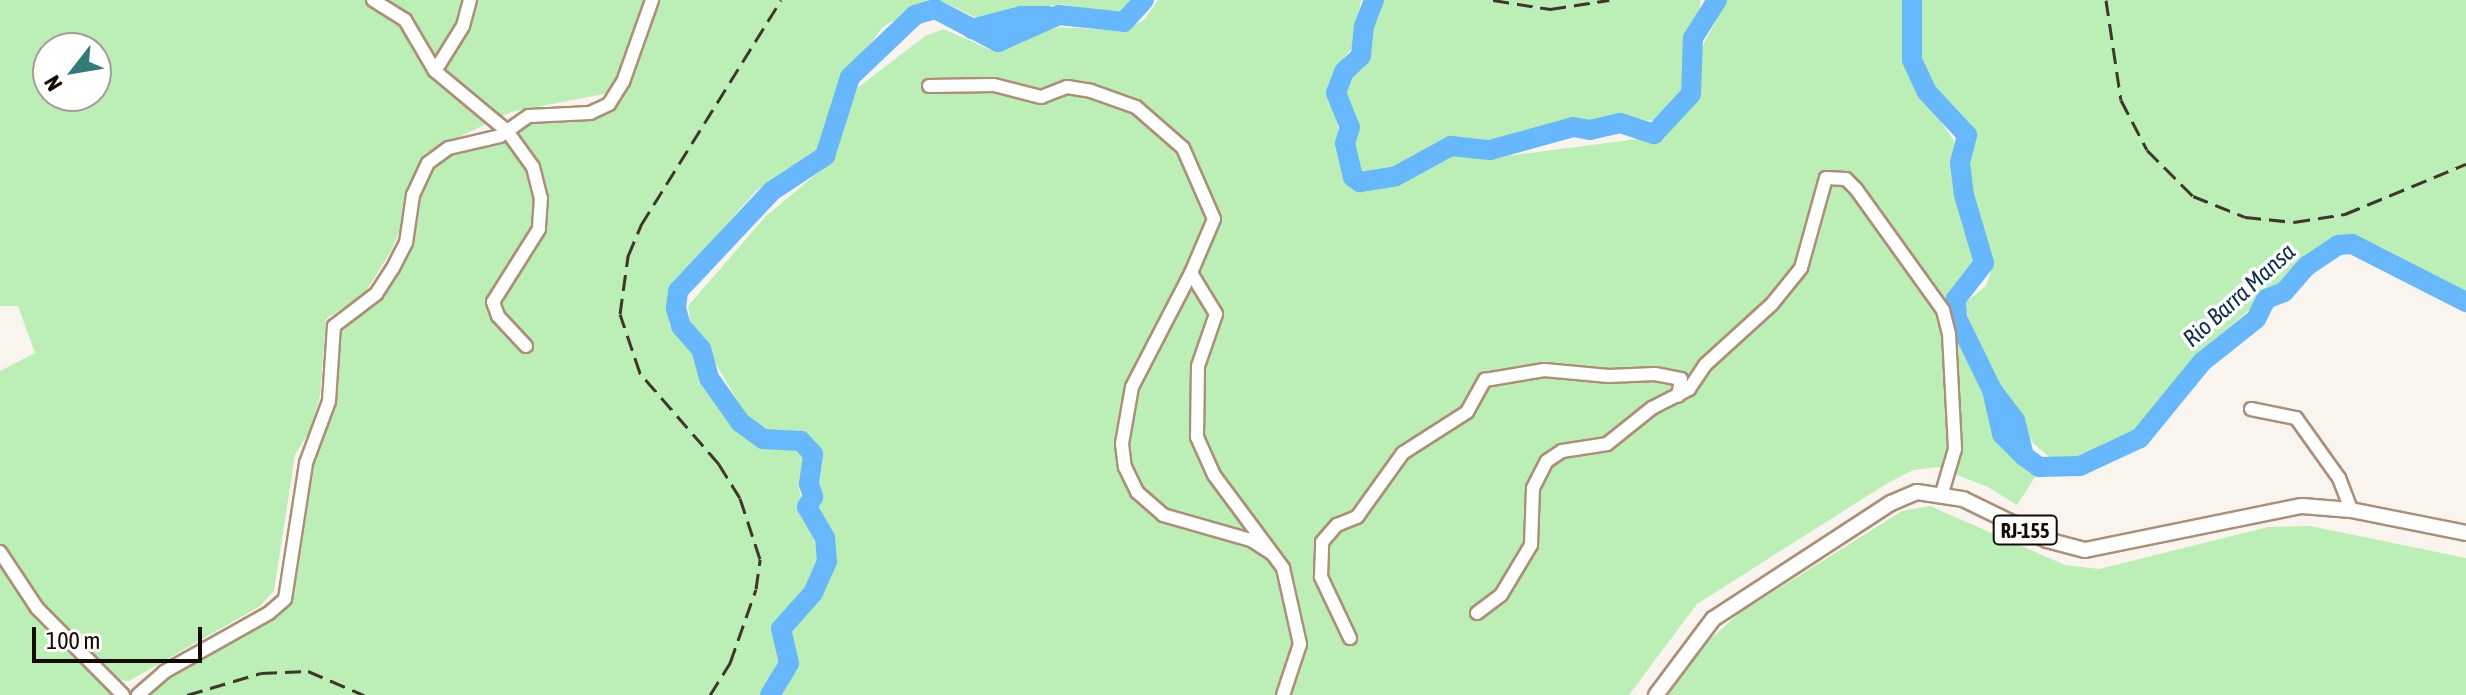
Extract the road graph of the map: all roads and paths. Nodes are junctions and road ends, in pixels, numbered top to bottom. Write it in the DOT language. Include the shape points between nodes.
graph roads {
  1 [pos="373,0"];
  2 [pos="470,0"];
  3 [pos="652,0"];
  4 [pos="435,71"];
  5 [pos="929,86"];
  6 [pos="507,131"];
  7 [pos="1191,273"];
  8 [pos="526,346"];
  9 [pos="1678,396"];
  10 [pos="2251,409"];
  11 [pos="1942,493"];
  12 [pos="2351,510"];
  13 [pos="2466,533"];
  14 [pos="0,552"];
  15 [pos="1280,561"];
  16 [pos="1477,613"];
  17 [pos="1350,638"];
  18 [pos="123,695"];
  19 [pos="138,695"];
  20 [pos="1283,695"];
  21 [pos="1656,695"];
  1 -- 4 [label="street" via="405,20"];
  2 -- 4 [label="street" via="463,26"];
  3 -- 6 [label="street" via="623,82 609,104 590,113 529,116"];
  4 -- 6 [label="street"];
  5 -- 7 [label="street" via="994,85 1041,97 1067,87 1116,98 1154,118 1183,148 1213,212 1212,229"];
  6 -- 8 [label="street" via="536,175 539,229 493,302 498,316"];
  6 -- 19 [label="street" via="449,148 428,163 413,195 406,243 397,260 376,294 334,326 329,401 306,463 285,599 164,672"];
  7 -- 15 [label="street" via="1216,314 1198,366 1197,437 1214,475"];
  7 -- 15 [label="street" via="1132,387 1122,444 1125,467 1143,500 1163,515 1251,540"];
  9 -- 11 [label="street" via="1791,282 1801,268 1821,184 1835,175 1846,179 1943,310 1955,449"];
  9 -- 16 [label="street" via="1652,408 1607,444 1562,451 1547,461 1533,488 1531,545 1501,595"];
  9 -- 17 [label="street" via="1681,379 1655,374 1544,370 1485,380 1467,412 1403,453 1357,517 1337,525 1322,542 1321,577"];
  10 -- 12 [label="street" via="2296,418 2339,478"];
  11 -- 12 [label="main road, RJ-155" via="2047,540 2085,550 2125,545 2269,508"];
  11 -- 21 [label="main road" via="1917,492 1891,503 1732,605 1698,635"];
  12 -- 13 [label="main road, RJ-155"];
  14 -- 18 [label="street" via="37,608"];
  15 -- 20 [label="street" via="1296,610 1300,644"];
}
